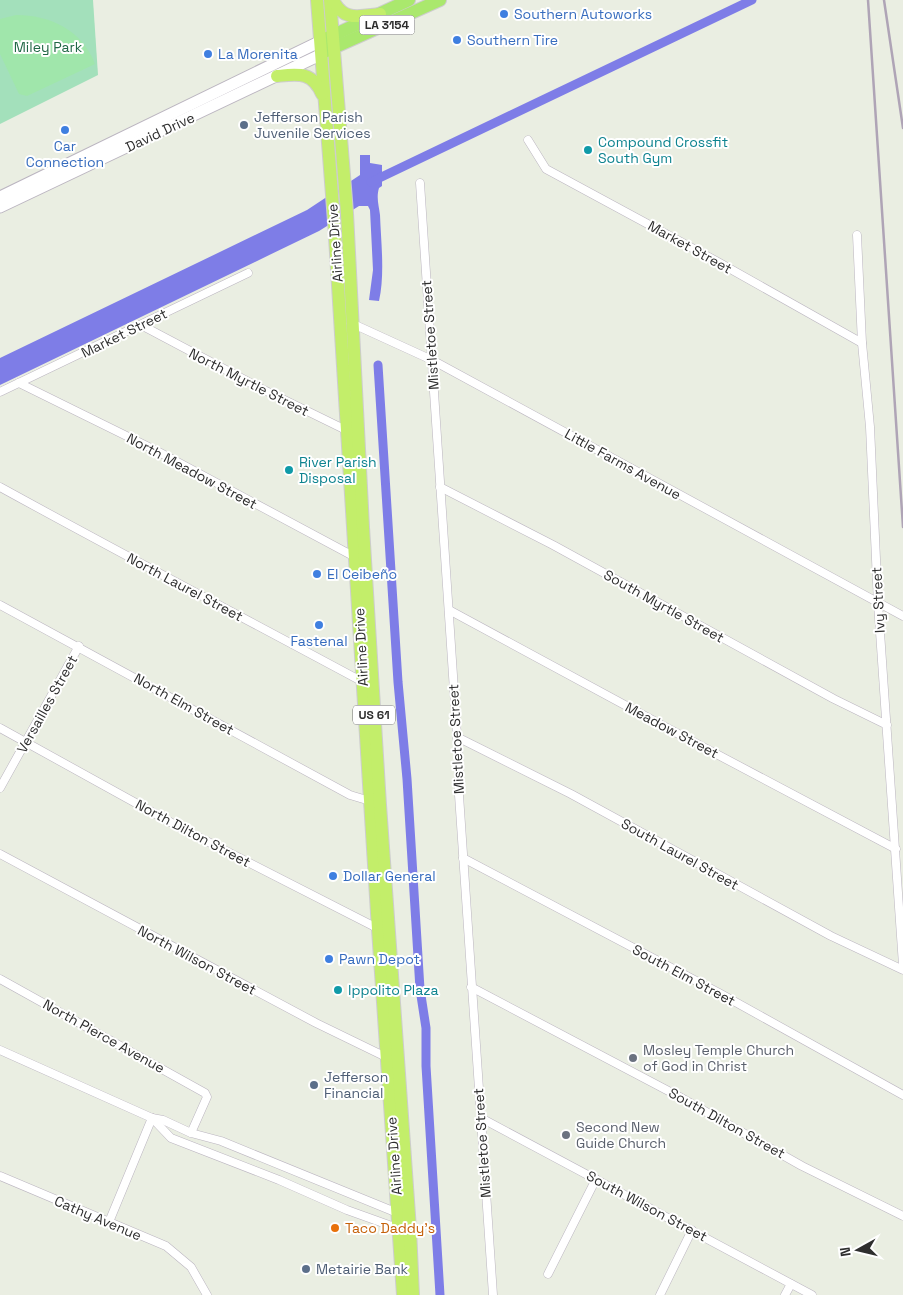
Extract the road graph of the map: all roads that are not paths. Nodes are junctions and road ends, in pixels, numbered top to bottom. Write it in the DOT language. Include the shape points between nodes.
graph roads {
  1 [pos="316,0"];
  2 [pos="331,0"];
  3 [pos="409,0"];
  4 [pos="440,0"];
  5 [pos="380,14"];
  6 [pos="333,42"];
  7 [pos="319,48"];
  8 [pos="276,76"];
  9 [pos="323,97"];
  10 [pos="528,140"];
  11 [pos="420,183"];
  12 [pos="0,197"];
  13 [pos="0,208"];
  14 [pos="857,235"];
  15 [pos="248,273"];
  16 [pos="340,320"];
  17 [pos="354,323"];
  18 [pos="141,325"];
  19 [pos="862,343"];
  20 [pos="432,360"];
  21 [pos="19,383"];
  22 [pos="0,392"];
  23 [pos="353,433"];
  24 [pos="0,487"];
  25 [pos="440,487"];
  26 [pos="360,557"];
  27 [pos="878,603"];
  28 [pos="0,605"];
  29 [pos="449,610"];
  30 [pos="903,616"];
  31 [pos="79,646"];
  32 [pos="367,682"];
  33 [pos="887,725"];
  34 [pos="0,728"];
  35 [pos="457,737"];
  36 [pos="25,742"];
  37 [pos="0,788"];
  38 [pos="370,801"];
  39 [pos="896,849"];
  40 [pos="0,854"];
  41 [pos="463,858"];
  42 [pos="383,930"];
  43 [pos="903,965"];
  44 [pos="903,970"];
  45 [pos="0,979"];
  46 [pos="472,987"];
  47 [pos="0,1050"];
  48 [pos="392,1059"];
  49 [pos="903,1095"];
  50 [pos="152,1118"];
  51 [pos="481,1118"];
  52 [pos="192,1133"];
  53 [pos="294,1171"];
  54 [pos="0,1176"];
  55 [pos="596,1179"];
  56 [pos="288,1184"];
  57 [pos="332,1186"];
  58 [pos="325,1200"];
  59 [pos="903,1216"];
  60 [pos="109,1222"];
  61 [pos="404,1222"];
  62 [pos="692,1230"];
  63 [pos="548,1274"];
  64 [pos="791,1284"];
  65 [pos="207,1295"];
  66 [pos="403,1295"];
  67 [pos="413,1295"];
  68 [pos="493,1295"];
  69 [pos="660,1295"];
  70 [pos="785,1295"];
  71 [pos="812,1295"];
  1 -- 7 [label="highway, Airline Drive / US 61"];
  2 -- 5 [label="highway" via="344,15"];
  2 -- 6 [label="highway, Airline Drive / US 61"];
  3 -- 5 [label="main road, LA 3154"];
  4 -- 6 [label="main road, LA 3154"];
  5 -- 6 [label="main road, LA 3154"];
  6 -- 7 [label="main road, LA 3154"];
  6 -- 17 [label="highway, Airline Drive / US 61"];
  7 -- 8 [label="main road, David Drive"];
  7 -- 9 [label="highway, Airline Drive / US 61"];
  7 -- 12 [label="main road, David Drive"];
  8 -- 9 [label="highway" via="298,74 310,78 318,85"];
  8 -- 13 [label="main road, David Drive"];
  9 -- 16 [label="highway, Airline Drive / US 61"];
  10 -- 19 [label="street, Market Street" via="546,169"];
  11 -- 20 [label="street, Mistletoe Street"];
  14 -- 19 [label="street, Ivy Street"];
  15 -- 18 [label="street, Market Street"];
  16 -- 17 [label="street, Little Farms Avenue"];
  16 -- 23 [label="highway, Airline Drive / US 61"];
  17 -- 20 [label="street, Little Farms Avenue"];
  17 -- 23 [label="highway, Airline Drive / US 61"];
  18 -- 21 [label="street, Market Street"];
  18 -- 23 [label="street, North Myrtle Street"];
  19 -- 27 [label="street, Ivy Street" via="870,427"];
  20 -- 25 [label="street, Mistletoe Street"];
  20 -- 27 [label="street, Little Farms Avenue"];
  21 -- 22 [label="street, Market Street"];
  21 -- 26 [label="street, North Meadow Street"];
  23 -- 26 [label="highway, Airline Drive / US 61"];
  24 -- 32 [label="street, North Laurel Street" via="141,565"];
  25 -- 29 [label="street, Mistletoe Street"];
  25 -- 33 [label="street, South Myrtle Street"];
  26 -- 32 [label="highway, Airline Drive / US 61"];
  27 -- 30 [label="street, Little Farms Avenue"];
  27 -- 33 [label="street, Ivy Street"];
  28 -- 31 [label="street, North Elm Street"];
  29 -- 35 [label="street, Mistletoe Street"];
  29 -- 39 [label="street, Meadow Street"];
  31 -- 36 [label="street, Versailles Street"];
  31 -- 38 [label="street, North Elm Street" via="350,795"];
  32 -- 38 [label="highway, Airline Drive / US 61"];
  32 -- 42 [label="highway, Airline Drive / US 61"];
  33 -- 39 [label="street, Ivy Street"];
  34 -- 36 [label="street, North Dilton Street"];
  35 -- 41 [label="street, Mistletoe Street"];
  35 -- 44 [label="street, South Laurel Street" via="571,794 830,936"];
  36 -- 37 [label="street, Versailles Street"];
  36 -- 42 [label="street, North Dilton Street" via="181,828"];
  38 -- 42 [label="highway, Airline Drive / US 61"];
  39 -- 43 [label="street, Ivy Street"];
  40 -- 48 [label="street, North Wilson Street" via="323,1027"];
  41 -- 46 [label="street, Mistletoe Street"];
  41 -- 49 [label="street, South Elm Street" via="721,994"];
  42 -- 48 [label="highway, Airline Drive / US 61"];
  45 -- 52 [label="street, North Pierce Avenue" via="206,1094"];
  46 -- 51 [label="street, Mistletoe Street"];
  46 -- 59 [label="street, South Dilton Street" via="802,1166"];
  47 -- 50 [label="street"];
  48 -- 61 [label="highway, Airline Drive / US 61"];
  50 -- 52 [label="street"];
  50 -- 56 [label="street" via="171,1138"];
  50 -- 60 [label="street"];
  51 -- 55 [label="street, South Wilson Street"];
  51 -- 68 [label="street, Mistletoe Street"];
  52 -- 53 [label="street" via="221,1141"];
  53 -- 56 [label="street"];
  53 -- 57 [label="street"];
  54 -- 60 [label="street, Cathy Avenue"];
  55 -- 62 [label="street, South Wilson Street"];
  55 -- 63 [label="street"];
  56 -- 58 [label="street"];
  57 -- 58 [label="street"];
  57 -- 61 [label="street"];
  58 -- 61 [label="street"];
  60 -- 65 [label="street, Cathy Avenue" via="166,1246 191,1267"];
  61 -- 66 [label="highway, Airline Drive / US 61"];
  61 -- 67 [label="highway, Airline Drive / US 61"];
  62 -- 64 [label="street, South Wilson Street"];
  62 -- 69 [label="street"];
  64 -- 70 [label="street"];
  64 -- 71 [label="street, South Wilson Street"];
}
